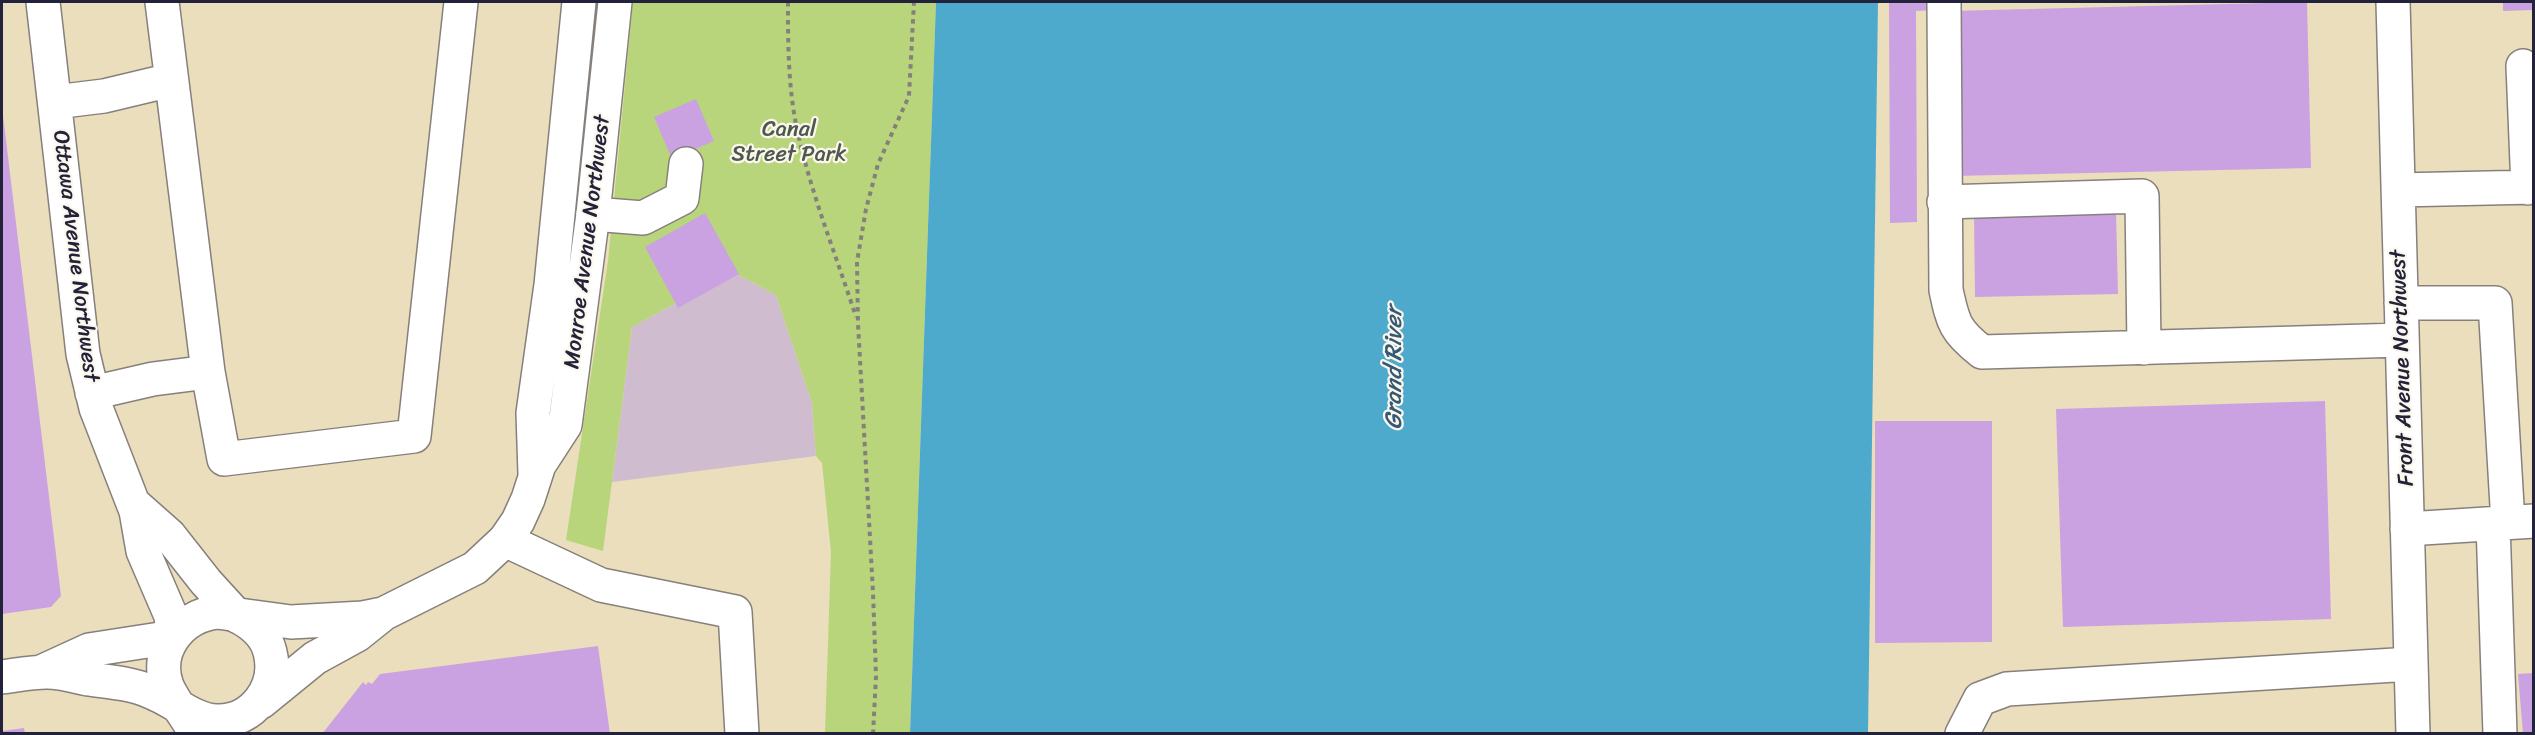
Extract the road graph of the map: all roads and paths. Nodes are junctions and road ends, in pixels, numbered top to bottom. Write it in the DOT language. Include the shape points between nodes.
graph roads {
  1 [pos="43,2"];
  2 [pos="162,2"];
  3 [pos="461,2"];
  4 [pos="579,2"];
  5 [pos="615,2"];
  6 [pos="788,2"];
  7 [pos="915,2"];
  8 [pos="1944,2"];
  9 [pos="2393,2"];
  10 [pos="2523,66"];
  11 [pos="171,80"];
  12 [pos="55,102"];
  13 [pos="686,164"];
  14 [pos="2531,188"];
  15 [pos="2398,190"];
  16 [pos="1944,202"];
  17 [pos="593,214"];
  18 [pos="2401,303"];
  19 [pos="858,324"];
  20 [pos="2402,340"];
  21 [pos="2144,348"];
  22 [pos="208,372"];
  23 [pos="92,393"];
  24 [pos="535,474"];
  25 [pos="134,504"];
  26 [pos="2511,523"];
  27 [pos="2407,529"];
  28 [pos="505,540"];
  29 [pos="383,614"];
  30 [pos="237,616"];
  31 [pos="173,637"];
  32 [pos="2411,664"];
  33 [pos="39,672"];
  34 [pos="2,677"];
  35 [pos="261,700"];
  36 [pos="180,705"];
  37 [pos="196,734"];
  38 [pos="254,734"];
  39 [pos="742,734"];
  40 [pos="873,734"];
  41 [pos="1962,734"];
  42 [pos="2413,734"];
  43 [pos="2500,734"];
  1 -- 12 [label="main road, Ottawa Avenue Northwest"];
  2 -- 11 [label="main road"];
  3 -- 22 [label="main road" via="414,436 224,459"];
  4 -- 24 [label="main road, Monroe Avenue Northwest" via="552,273 533,413"];
  5 -- 17 [label="main road, Monroe Avenue Northwest"];
  6 -- 19 [label="path" via="788,57 796,128 813,192"];
  7 -- 19 [label="path" via="909,96 878,164 866,209 857,261"];
  8 -- 16 [label="main road"];
  9 -- 15 [label="main road, Front Avenue Northwest"];
  10 -- 14 [label="main road"];
  11 -- 12 [label="main road" via="104,96"];
  11 -- 22 [label="main road"];
  12 -- 23 [label="main road, Ottawa Avenue Northwest" via="83,354"];
  13 -- 17 [label="main road" via="682,198 669,219"];
  14 -- 15 [label="main road"];
  15 -- 18 [label="main road, Front Avenue Northwest"];
  16 -- 21 [label="main road" via="1946,290 1953,321 1966,340 1982,352"];
  16 -- 21 [label="main road" via="2142,196"];
  17 -- 24 [label="main road, Monroe Avenue Northwest" via="565,425"];
  18 -- 20 [label="main road, Front Avenue Northwest"];
  18 -- 26 [label="main road" via="2495,303"];
  19 -- 40 [label="path" via="873,592"];
  20 -- 21 [label="main road"];
  20 -- 27 [label="main road, Front Avenue Northwest"];
  22 -- 23 [label="main road"];
  23 -- 25 [label="main road, Ottawa Avenue Northwest"];
  24 -- 28 [label="main road, Monroe Avenue Northwest" via="523,510"];
  25 -- 30 [label="main road, Ottawa Avenue Northwest" via="169,535"];
  25 -- 31 [label="main road, Ottawa Avenue Northwest" via="143,551 171,616"];
  26 -- 27 [label="main road"];
  26 -- 43 [label="main road"];
  27 -- 32 [label="main road, Front Avenue Northwest"];
  28 -- 29 [label="main road, Monroe Avenue Northwest" via="460,578"];
  28 -- 39 [label="main road" via="601,585 735,612"];
  29 -- 30 [label="main road, Monroe Avenue Northwest" via="291,622"];
  29 -- 35 [label="main road, Monroe Avenue Northwest" via="357,635 315,658"];
  30 -- 31 [label="main road, Monroe Avenue Northwest" via="206,614 187,622"];
  30 -- 35 [label="main road, Ottawa Avenue Northwest" via="255,627 271,653 272,675"];
  31 -- 33 [label="main road" via="89,650"];
  31 -- 36 [label="main road" via="165,657 165,677"];
  32 -- 41 [label="main road" via="2007,689 1980,699"];
  32 -- 42 [label="main road, Front Avenue Northwest"];
  33 -- 34 [label="main road"];
  33 -- 36 [label="main road" via="139,687"];
  35 -- 36 [label="main road" via="240,717 219,721 198,717"];
  35 -- 38 [label="main road"];
  36 -- 37 [label="main road"];
}
